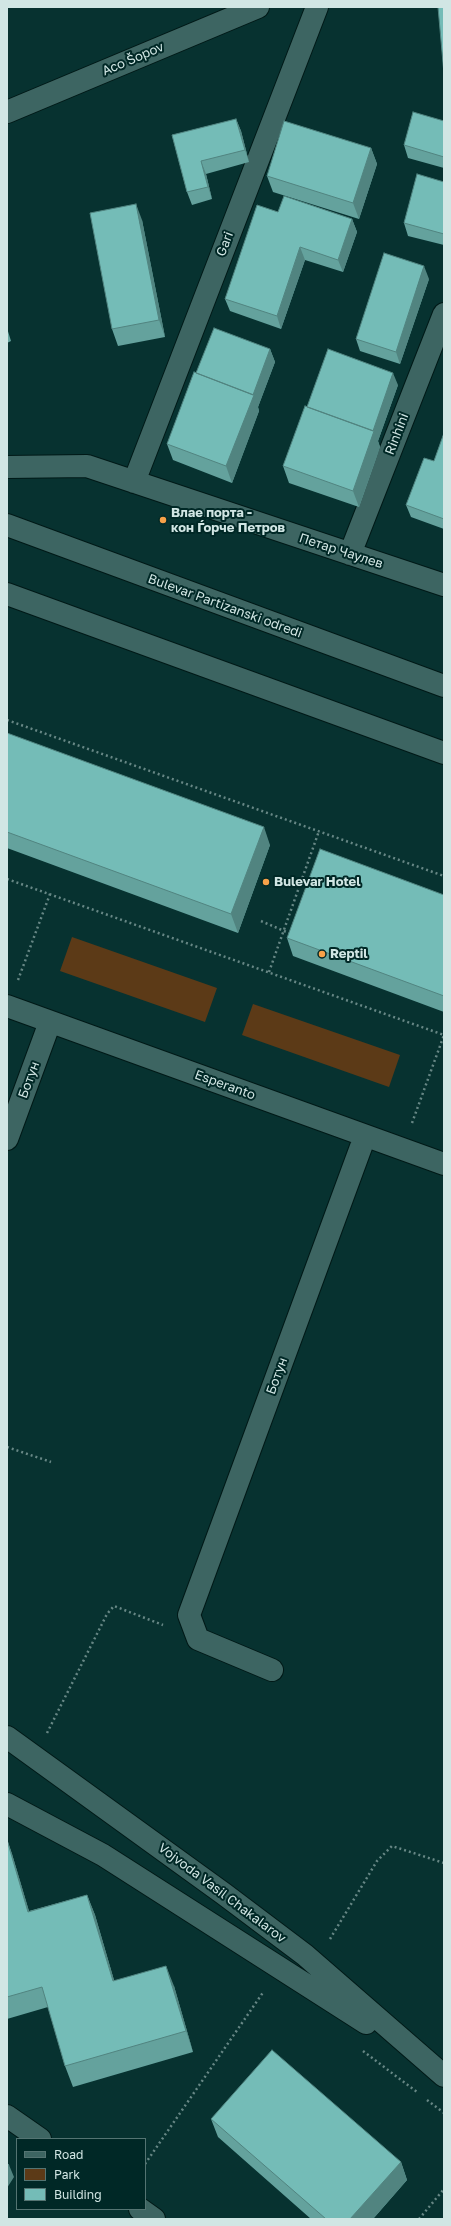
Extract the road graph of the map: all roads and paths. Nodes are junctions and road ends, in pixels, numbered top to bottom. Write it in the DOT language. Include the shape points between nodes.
graph roads {
  1 [pos="258,7"];
  2 [pos="317,7"];
  3 [pos="7,112"];
  4 [pos="444,314"];
  5 [pos="7,467"];
  6 [pos="134,482"];
  7 [pos="7,525"];
  8 [pos="350,554"];
  9 [pos="444,585"];
  10 [pos="7,594"];
  11 [pos="444,686"];
  12 [pos="7,720"];
  13 [pos="444,753"];
  14 [pos="319,831"];
  15 [pos="444,876"];
  16 [pos="7,879"];
  17 [pos="50,894"];
  18 [pos="292,907"];
  19 [pos="297,909"];
  20 [pos="261,921"];
  21 [pos="294,929"];
  22 [pos="269,972"];
  23 [pos="7,1006"];
  24 [pos="50,1022"];
  25 [pos="444,1035"];
  26 [pos="365,1136"];
  27 [pos="7,1139"];
  28 [pos="402,1149"];
  29 [pos="444,1164"];
  30 [pos="7,1447"];
  31 [pos="51,1462"];
  32 [pos="198,1639"];
  33 [pos="272,1670"];
  34 [pos="7,1737"];
  35 [pos="36,1757"];
  36 [pos="7,1804"];
  37 [pos="444,1863"];
  38 [pos="314,1964"];
  39 [pos="266,1989"];
  40 [pos="427,2062"];
  41 [pos="444,2076"];
  42 [pos="7,2116"];
  43 [pos="39,2138"];
  44 [pos="146,2163"];
  45 [pos="444,2188"];
  46 [pos="141,2210"];
  47 [pos="154,2219"];
  48 [pos="419,2219"];
  1 -- 3 [label="street, Aco Šopov"];
  2 -- 6 [label="street, Gari"];
  4 -- 8 [label="street, Rinhini"];
  5 -- 6 [label="street, Петар Чаулев" via="87,466"];
  6 -- 8 [label="street, Петар Чаулев"];
  7 -- 11 [label="street, Bulevar Partizanski odredi"];
  8 -- 9 [label="street, Петар Чаулев"];
  10 -- 13 [label="street"];
  12 -- 14 [label="path"];
  14 -- 15 [label="path"];
  14 -- 18 [label="path"];
  16 -- 17 [label="path"];
  17 -- 22 [label="path"];
  17 -- 23 [label="path"];
  18 -- 19 [label="path"];
  18 -- 22 [label="path"];
  20 -- 21 [label="path" via="292,934"];
  22 -- 25 [label="path"];
  23 -- 24 [label="street, Esperanto"];
  24 -- 26 [label="street, Esperanto"];
  24 -- 27 [label="street, Ботун"];
  25 -- 28 [label="path"];
  26 -- 28 [label="street, Esperanto"];
  26 -- 32 [label="street, Ботун" via="189,1615"];
  28 -- 29 [label="street, Esperanto"];
  30 -- 31 [label="path"];
  32 -- 33 [label="street"];
  32 -- 35 [label="path" via="114,1606 107,1614"];
  34 -- 35 [label="street, Vojvoda Vasil Chakalarov"];
  35 -- 38 [label="street, Vojvoda Vasil Chakalarov" via="224,1894"];
  36 -- 40 [label="street, Vojvoda Vasil Chakalarov" via="102,1855"];
  37 -- 38 [label="path" via="392,1846 377,1862"];
  38 -- 40 [label="street, Vojvoda Vasil Chakalarov"];
  39 -- 44 [label="path"];
  40 -- 41 [label="street, Vojvoda Vasil Chakalarov"];
  42 -- 43 [label="street"];
  45 -- 48 [label="path"];
  46 -- 47 [label="street"];
}
